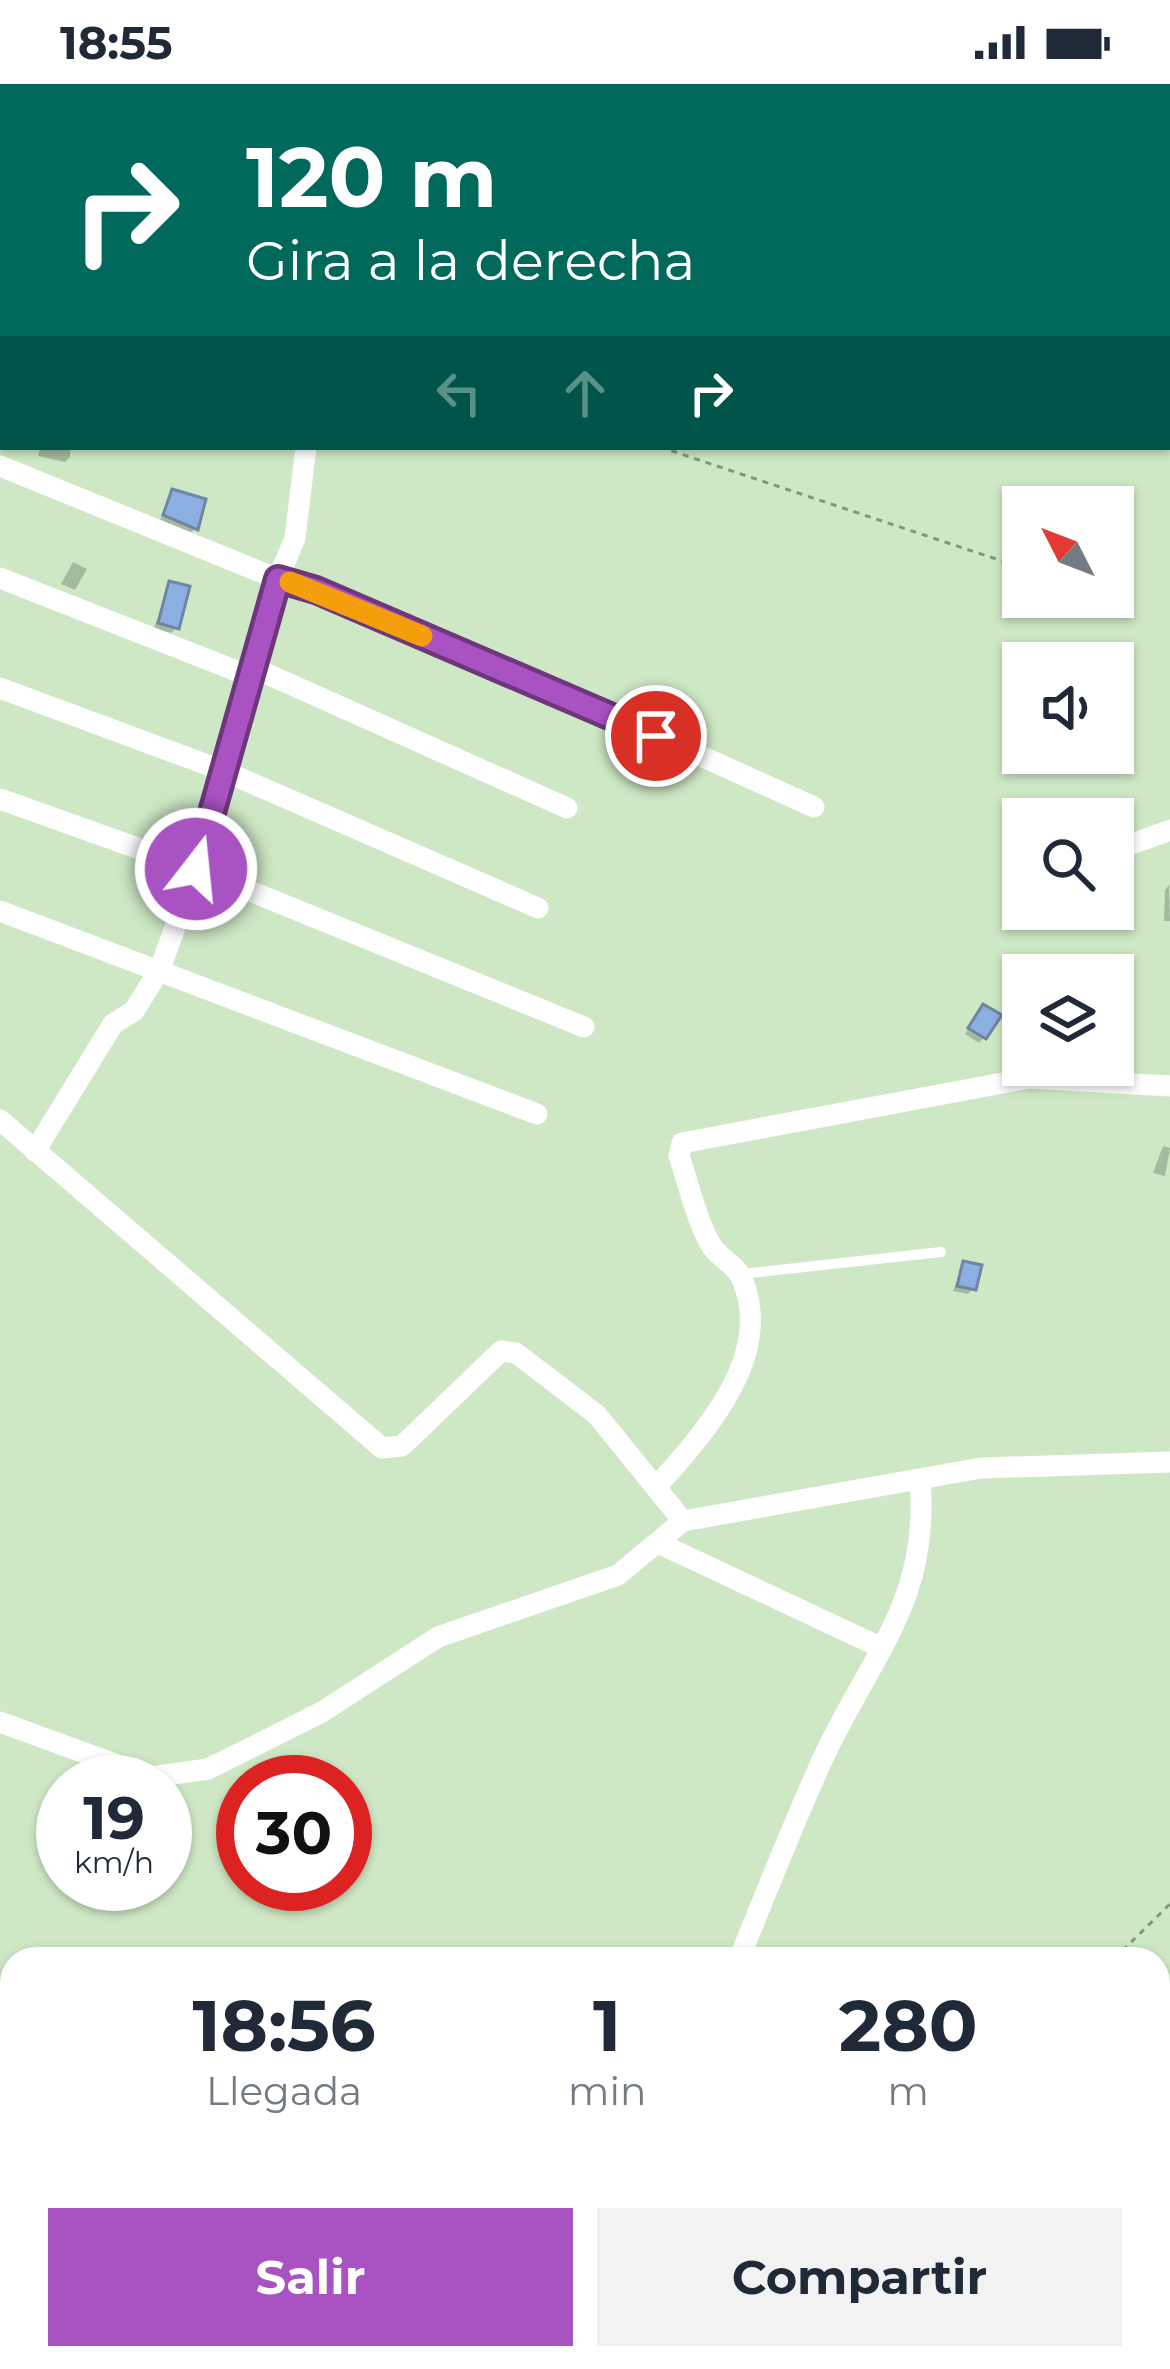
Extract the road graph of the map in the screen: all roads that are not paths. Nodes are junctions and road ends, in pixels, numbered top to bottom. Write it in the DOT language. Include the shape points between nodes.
graph roads {
  1 [pos="306,450"];
  2 [pos="0,466"];
  3 [pos="0,578"];
  4 [pos="278,579"];
  5 [pos="253,672"];
  6 [pos="0,688"];
  7 [pos="224,771"];
  8 [pos="0,799"];
  9 [pos="814,807"];
  10 [pos="567,808"];
  11 [pos="1170,830"];
  12 [pos="1134,843"];
  13 [pos="196,869"];
  14 [pos="538,908"];
  15 [pos="0,911"];
  16 [pos="160,969"];
  17 [pos="584,1027"];
  18 [pos="1170,1086"];
  19 [pos="537,1114"];
  20 [pos="0,1120"];
  21 [pos="35,1151"];
  22 [pos="941,1252"];
  23 [pos="741,1274"];
  24 [pos="1170,1462"];
  25 [pos="920,1480"];
  26 [pos="658,1486"];
  27 [pos="683,1521"];
  28 [pos="658,1543"];
  29 [pos="882,1648"];
  30 [pos="0,1722"];
  31 [pos="744,1947"];
  1 -- 4 [label="street" via="295,538"];
  2 -- 4 [label="street"];
  3 -- 5 [label="street"];
  4 -- 5 [label="street"];
  4 -- 9 [label="street" via="539,683"];
  5 -- 7 [label="street"];
  5 -- 10 [label="street"];
  6 -- 7 [label="street"];
  7 -- 13 [label="street"];
  7 -- 14 [label="street"];
  8 -- 13 [label="street"];
  11 -- 12 [label="street"];
  13 -- 16 [label="street"];
  13 -- 17 [label="street"];
  15 -- 16 [label="street"];
  16 -- 19 [label="street"];
  16 -- 21 [label="street" via="134,1011 113,1024"];
  18 -- 23 [label="street" via="1028,1078 696,1136 682,1143 679,1156 712,1248"];
  20 -- 21 [label="street"];
  21 -- 26 [label="street" via="382,1448 402,1446 501,1351 516,1353 597,1415"];
  22 -- 23 [label="lane"];
  23 -- 26 [label="street" via="746,1351 718,1418"];
  24 -- 25 [label="street" via="980,1468"];
  25 -- 27 [label="street"];
  25 -- 29 [label="street" via="921,1554"];
  26 -- 27 [label="street"];
  27 -- 28 [label="street"];
  28 -- 29 [label="street"];
  28 -- 30 [label="street" via="580,1592 438,1637 322,1712 208,1769 151,1777"];
  29 -- 31 [label="street" via="826,1752"];
}
